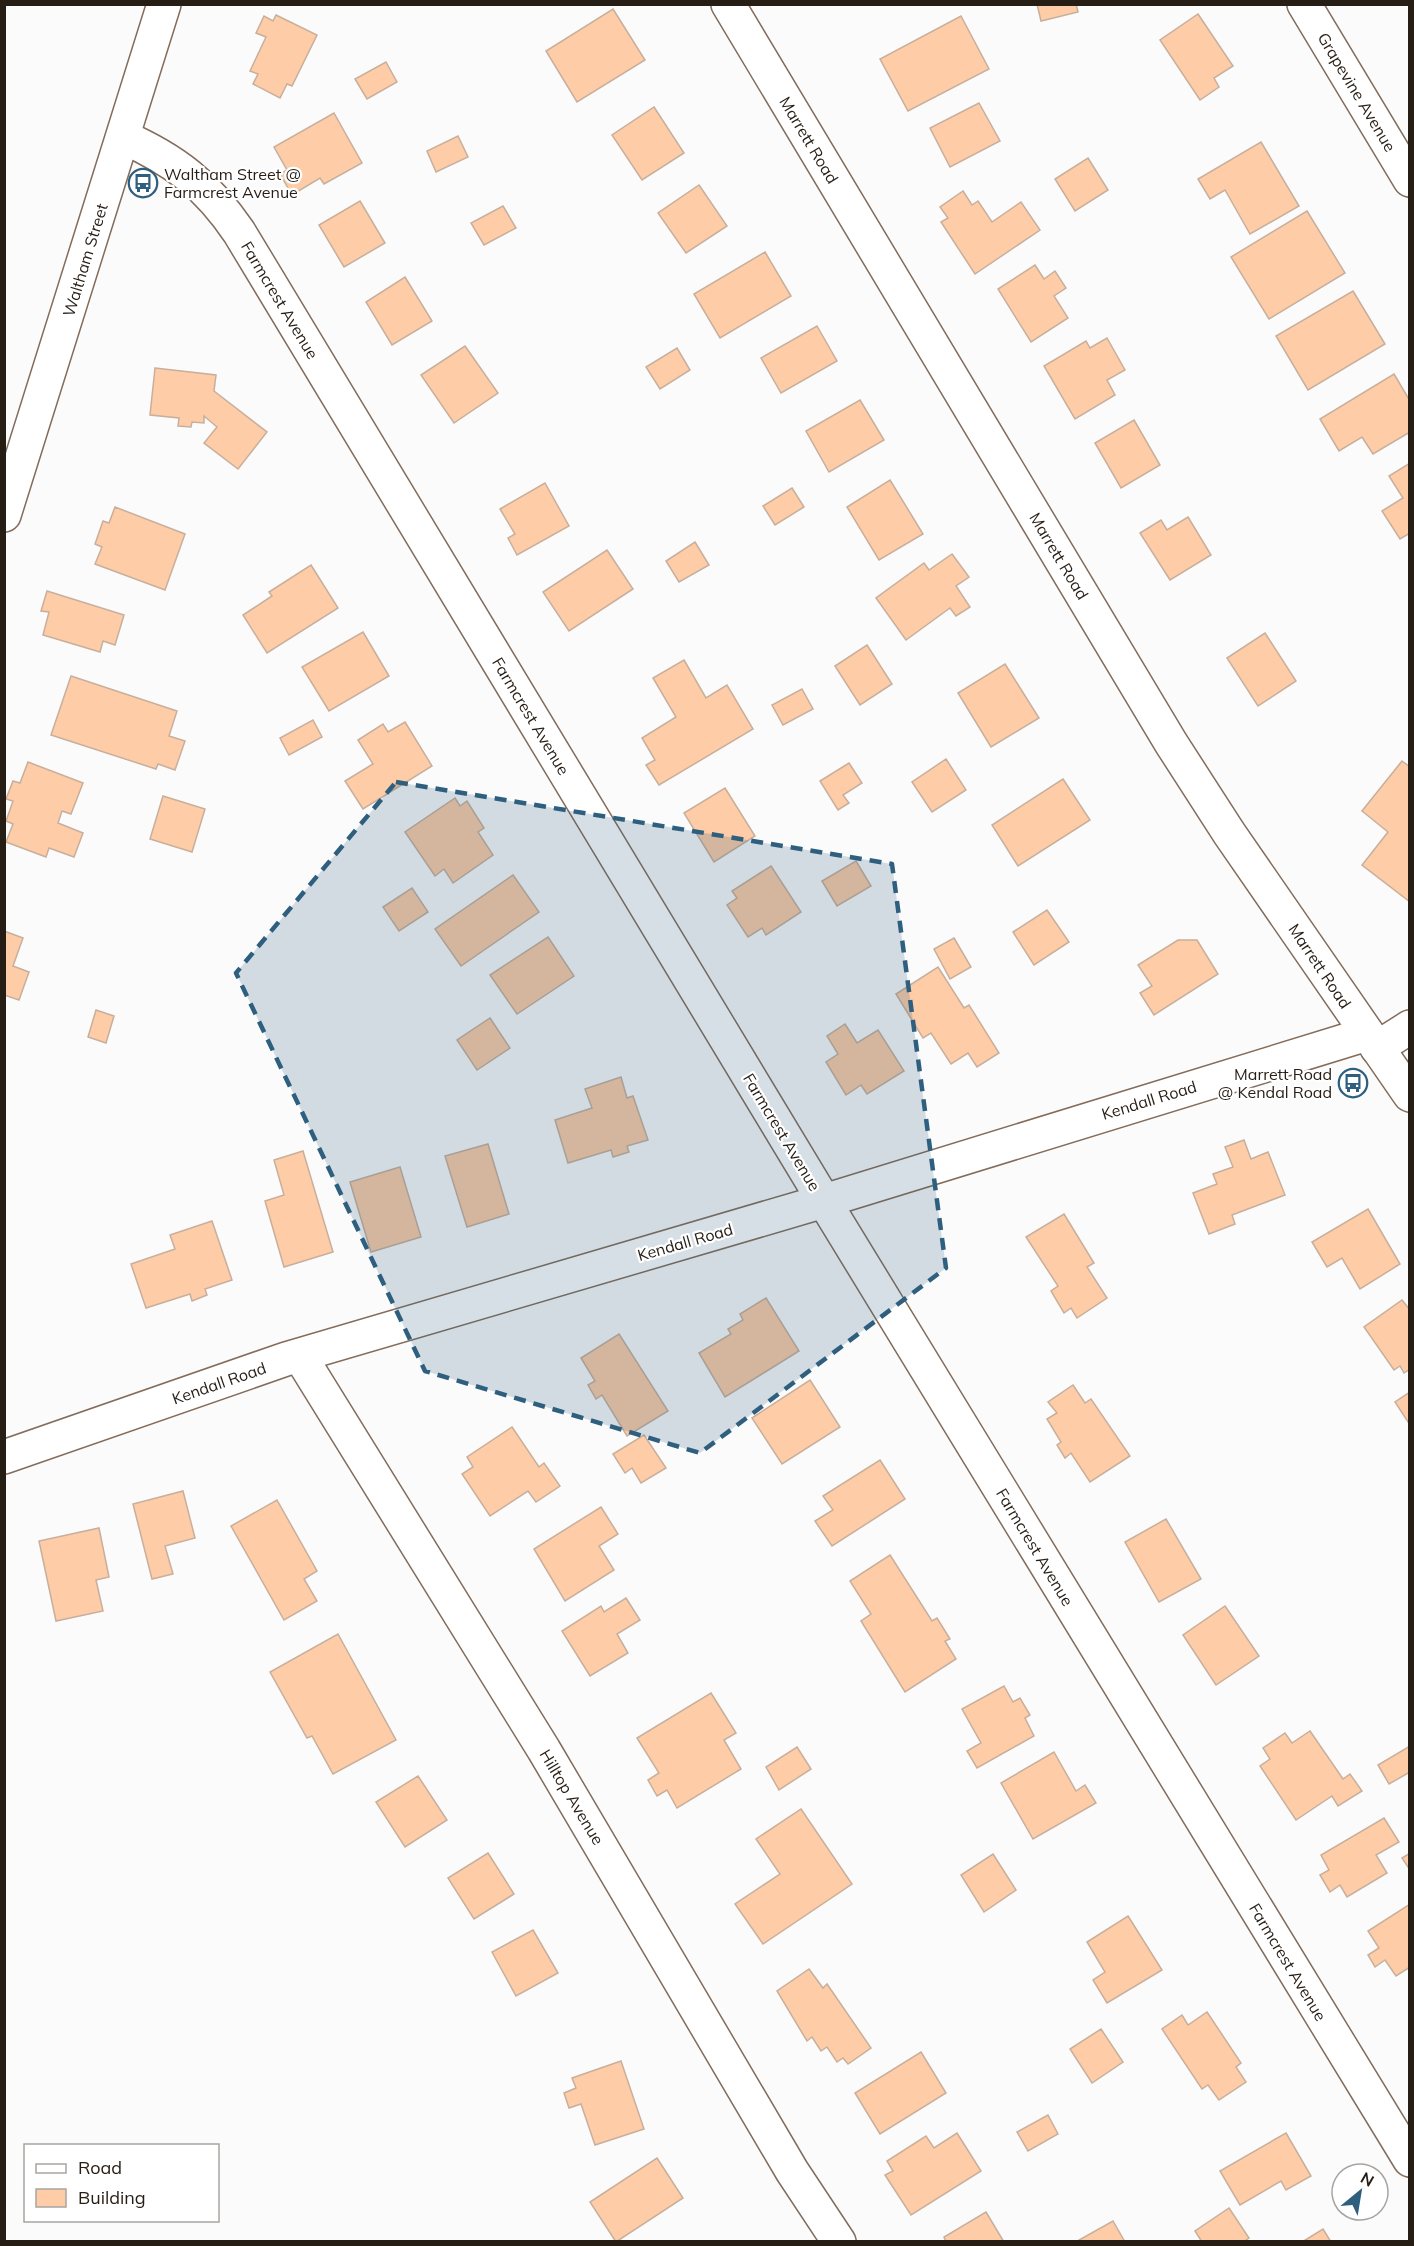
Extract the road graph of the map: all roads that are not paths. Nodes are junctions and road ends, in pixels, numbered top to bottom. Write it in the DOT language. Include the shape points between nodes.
graph roads {
  1 [pos="164,4"];
  2 [pos="728,4"];
  3 [pos="1304,4"];
  4 [pos="123,137"];
  5 [pos="1410,180"];
  6 [pos="4,515"];
  7 [pos="1410,1027"];
  8 [pos="1372,1041"];
  9 [pos="1410,1095"];
  10 [pos="824,1201"];
  11 [pos="300,1356"];
  12 [pos="4,1457"];
  13 [pos="1410,2160"];
  14 [pos="839,2241"];
  1 -- 4 [label="street, Waltham Street"];
  2 -- 8 [label="street, Marrett Road" via="1171,743"];
  3 -- 5 [label="street, Grapevine Avenue"];
  4 -- 6 [label="street, Waltham Street"];
  4 -- 10 [label="street, Farmcrest Avenue" via="166,158 201,184 239,232"];
  7 -- 8 [label="street, Kendall Road"];
  8 -- 9 [label="street, Marrett Road"];
  8 -- 10 [label="street, Kendall Road"];
  10 -- 11 [label="street, Kendall Road"];
  10 -- 13 [label="street, Farmcrest Avenue"];
  11 -- 12 [label="street, Kendall Road"];
  11 -- 14 [label="street, Hilltop Avenue" via="544,1750 792,2172"];
}
